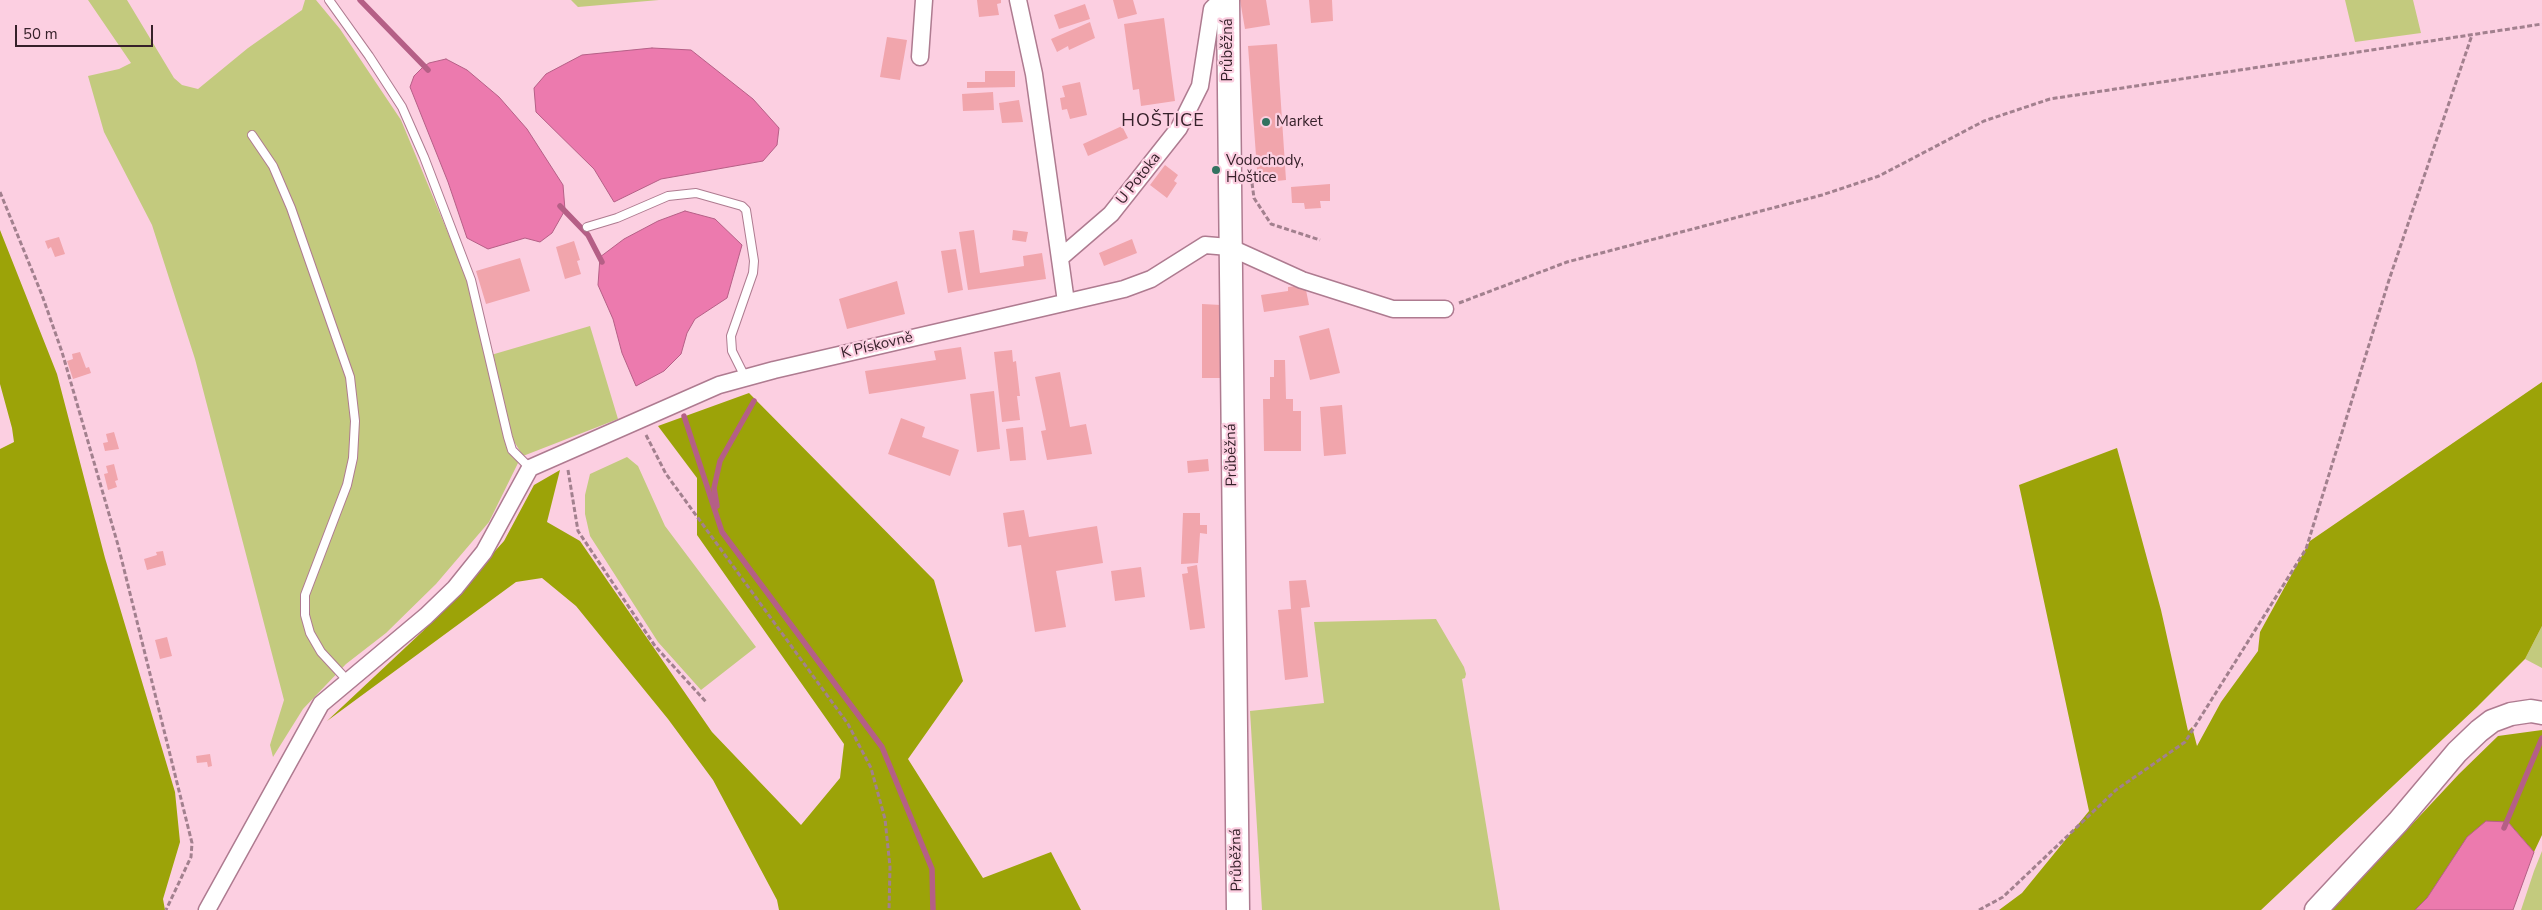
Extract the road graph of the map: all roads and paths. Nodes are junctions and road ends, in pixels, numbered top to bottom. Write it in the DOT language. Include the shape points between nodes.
graph roads {
  1 [pos="329,0"];
  2 [pos="924,0"];
  3 [pos="1018,0"];
  4 [pos="1221,0"];
  5 [pos="1228,0"];
  6 [pos="2542,24"];
  7 [pos="2472,34"];
  8 [pos="920,57"];
  9 [pos="252,135"];
  10 [pos="1252,179"];
  11 [pos="0,192"];
  12 [pos="587,227"];
  13 [pos="1320,240"];
  14 [pos="1229,247"];
  15 [pos="1060,258"];
  16 [pos="1066,302"];
  17 [pos="1445,309"];
  18 [pos="745,378"];
  19 [pos="638,419"];
  20 [pos="570,450"];
  21 [pos="530,468"];
  22 [pos="347,680"];
  23 [pos="707,703"];
  24 [pos="2542,713"];
  25 [pos="166,910"];
  26 [pos="208,910"];
  27 [pos="889,910"];
  28 [pos="1238,910"];
  29 [pos="1979,910"];
  30 [pos="2316,910"];
  1 -- 21 [label="lane" via="402,107 424,157 471,280 512,450"];
  2 -- 8 [label="street"];
  3 -- 15 [label="street" via="1034,74"];
  4 -- 15 [label="street, U Potoka" via="1212,9 1200,86 1179,128 1111,214"];
  5 -- 14 [label="street, Průběžná"];
  6 -- 7 [label="path"];
  7 -- 17 [label="path" via="2050,99 1984,121 1879,176 1822,195 1567,262"];
  7 -- 29 [label="path" via="2389,280 2306,549 2185,742 2116,790 2003,897"];
  9 -- 22 [label="lane" via="273,166 291,208 350,377 355,421 353,458 347,485 306,596 305,615 310,633 321,652"];
  10 -- 13 [label="path" via="1254,198 1272,224"];
  11 -- 25 [label="path" via="62,352 118,545 192,843 191,857"];
  12 -- 18 [label="lane" via="668,196 696,193 742,206 746,210 753,273 731,336 732,351"];
  14 -- 16 [label="street, K Pískovně" via="1205,245 1151,279 1124,290"];
  14 -- 17 [label="street" via="1302,280 1393,309"];
  14 -- 28 [label="street, Průběžná"];
  15 -- 16 [label="street"];
  16 -- 18 [label="street, K Pískovně"];
  18 -- 19 [label="street, K Pískovně" via="719,385"];
  19 -- 20 [label="street, K Pískovně"];
  19 -- 27 [label="path" via="666,474 848,724 867,761 885,818 890,867"];
  20 -- 21 [label="street, K Pískovně"];
  20 -- 23 [label="path" via="567,465 578,531 655,646"];
  21 -- 22 [label="street" via="484,552 455,588 426,616"];
  22 -- 26 [label="street" via="321,704"];
  24 -- 30 [label="street" via="2511,714 2492,721 2479,731"];
}
